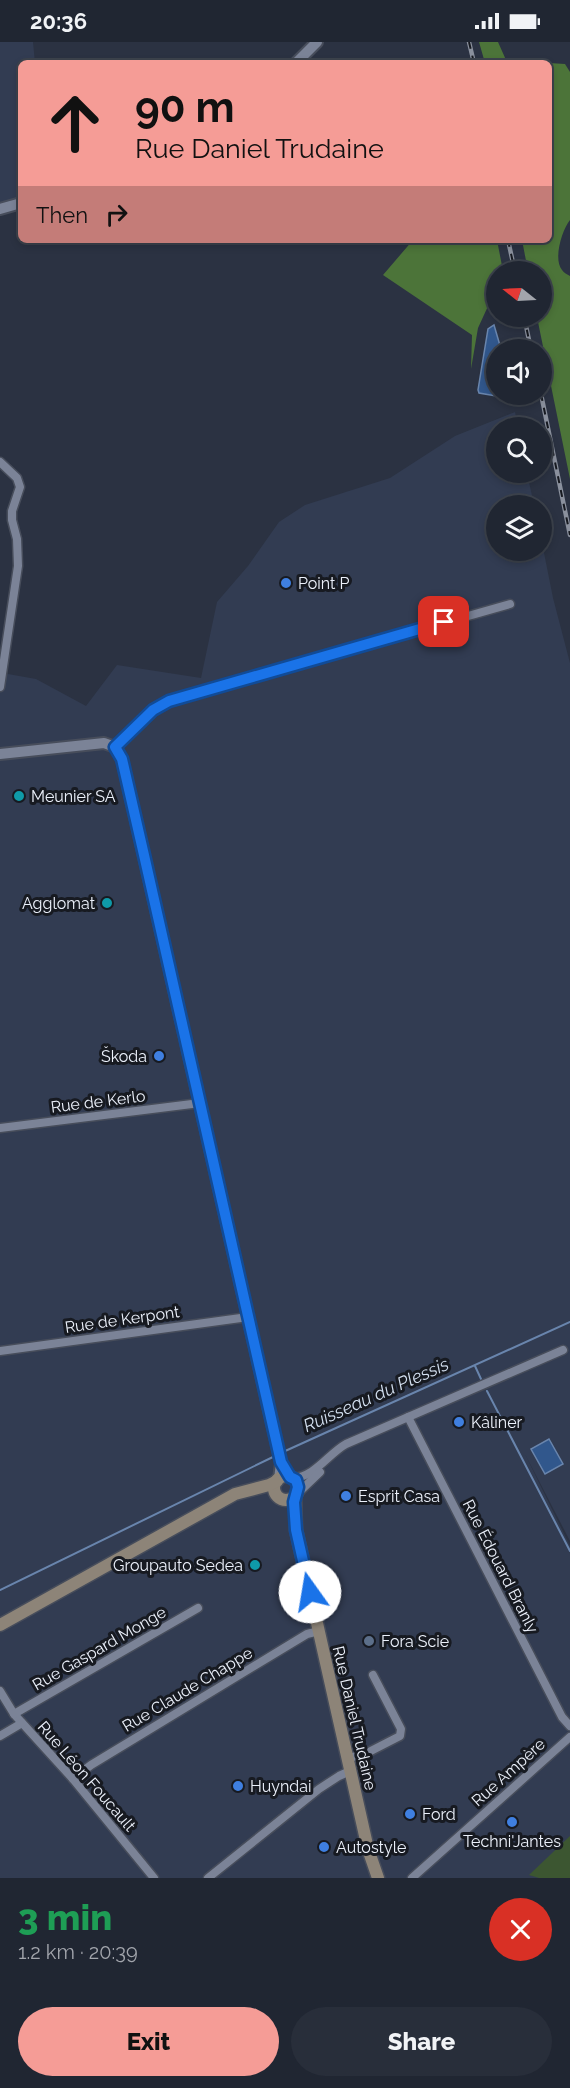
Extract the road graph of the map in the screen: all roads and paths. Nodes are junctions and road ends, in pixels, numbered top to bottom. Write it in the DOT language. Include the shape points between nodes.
graph roads {
  1 [pos="317,42"];
  2 [pos="299,60"];
  3 [pos="18,204"];
  4 [pos="0,209"];
  5 [pos="0,462"];
  6 [pos="510,604"];
  7 [pos="0,687"];
  8 [pos="115,747"];
  9 [pos="0,754"];
  10 [pos="200,1103"];
  11 [pos="0,1128"];
  12 [pos="248,1317"];
  13 [pos="564,1350"];
  14 [pos="0,1351"];
  15 [pos="408,1417"];
  16 [pos="332,1454"];
  17 [pos="285,1479"];
  18 [pos="296,1495"];
  19 [pos="279,1497"];
  20 [pos="218,1505"];
  21 [pos="296,1530"];
  22 [pos="198,1608"];
  23 [pos="0,1625"];
  24 [pos="319,1631"];
  25 [pos="373,1675"];
  26 [pos="0,1691"];
  27 [pos="14,1714"];
  28 [pos="22,1723"];
  29 [pos="570,1726"];
  30 [pos="0,1736"];
  31 [pos="570,1737"];
  32 [pos="349,1764"];
  33 [pos="73,1779"];
  34 [pos="154,1878"];
  35 [pos="208,1878"];
  36 [pos="378,1878"];
  37 [pos="412,1878"];
  1 -- 2 [label="street"];
  3 -- 4 [label="street"];
  5 -- 7 [label="street" via="20,483 20,490 12,511 18,566"];
  6 -- 8 [label="street" via="169,701 153,710"];
  8 -- 9 [label="street" via="91,742"];
  8 -- 10 [label="street" via="122,759"];
  10 -- 11 [label="street, Rue de Kerlo"];
  10 -- 12 [label="street"];
  12 -- 14 [label="street, Rue de Kerpont"];
  12 -- 17 [label="street"];
  13 -- 15 [label="street"];
  15 -- 16 [label="street"];
  15 -- 29 [label="street, Rue Édouard Branly"];
  16 -- 17 [label="street" via="304,1477"];
  16 -- 18 [label="street"];
  17 -- 18 [label="main road" via="297,1483"];
  17 -- 19 [label="main road" via="274,1488"];
  17 -- 20 [label="main road" via="235,1494"];
  18 -- 19 [label="main road" via="287,1500"];
  18 -- 21 [label="main road, Rue Daniel Trudaine"];
  19 -- 20 [label="main road" via="250,1495"];
  19 -- 21 [label="main road, Rue Daniel Trudaine"];
  20 -- 23 [label="main road"];
  21 -- 24 [label="main road, Rue Daniel Trudaine"];
  22 -- 27 [label="street, Rue Gaspard Monge"];
  24 -- 32 [label="main road, Rue Daniel Trudaine"];
  24 -- 33 [label="street, Rue Claude Chappe" via="307,1634"];
  25 -- 32 [label="street" via="401,1729 400,1736"];
  26 -- 27 [label="street, Rue Léon Foucault"];
  27 -- 28 [label="street, Rue Léon Foucault"];
  28 -- 30 [label="street"];
  28 -- 33 [label="street, Rue Léon Foucault"];
  31 -- 37 [label="street, Rue Ampère"];
  32 -- 35 [label="street" via="339,1776"];
  32 -- 36 [label="main road, Rue Daniel Trudaine"];
  33 -- 34 [label="street, Rue Léon Foucault"];
}
